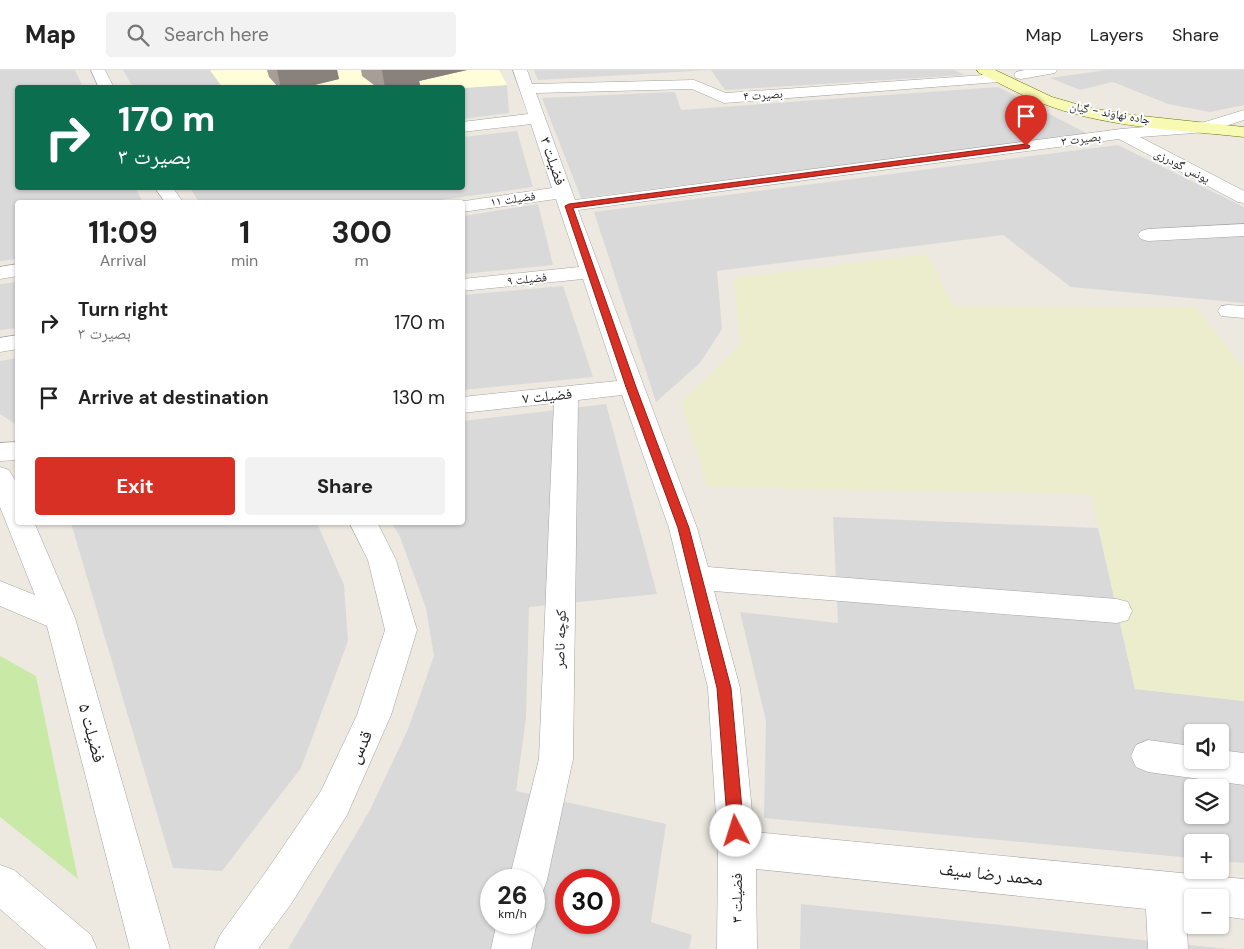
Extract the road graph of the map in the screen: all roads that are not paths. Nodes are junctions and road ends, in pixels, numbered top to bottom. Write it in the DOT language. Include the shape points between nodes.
graph roads {
  1 [pos="98,70"];
  2 [pos="984,70"];
  3 [pos="1050,70"];
  4 [pos="1010,74"];
  5 [pos="525,80"];
  6 [pos="106,85"];
  7 [pos="1244,115"];
  8 [pos="538,118"];
  9 [pos="1214,124"];
  10 [pos="1244,124"];
  11 [pos="465,128"];
  12 [pos="1244,132"];
  13 [pos="1121,134"];
  14 [pos="1244,198"];
  15 [pos="566,199"];
  16 [pos="465,207"];
  17 [pos="1244,230"];
  18 [pos="1148,235"];
  19 [pos="15,270"];
  20 [pos="591,272"];
  21 [pos="0,273"];
  22 [pos="465,285"];
  23 [pos="15,342"];
  24 [pos="0,345"];
  25 [pos="631,387"];
  26 [pos="566,394"];
  27 [pos="465,405"];
  28 [pos="15,451"];
  29 [pos="0,452"];
  30 [pos="0,476"];
  31 [pos="15,510"];
  32 [pos="21,525"];
  33 [pos="364,525"];
  34 [pos="696,578"];
  35 [pos="0,593"];
  36 [pos="1117,611"];
  37 [pos="60,618"];
  38 [pos="1148,756"];
  39 [pos="1244,769"];
  40 [pos="737,849"];
  41 [pos="531,869"];
  42 [pos="0,884"];
  43 [pos="1165,892"];
  44 [pos="1244,899"];
  45 [pos="514,934"];
  46 [pos="77,949"];
  47 [pos="150,949"];
  48 [pos="234,949"];
  49 [pos="511,949"];
  50 [pos="737,949"];
  51 [pos="1168,949"];
  1 -- 6 [label="street"];
  2 -- 4 [label="main road, جاده نهاوند - گیان"];
  3 -- 4 [label="street, بصیرت ۴"];
  4 -- 5 [label="street, بصیرت ۴" via="724,98 694,84"];
  4 -- 9 [label="main road, جاده نهاوند - گیان" via="1090,98"];
  4 -- 9 [label="main road, جاده نهاوند - گیان" via="1054,102 1069,107 1115,116"];
  5 -- 8 [label="street, فضیلت ۳"];
  7 -- 9 [label="street, بصیرت ۳"];
  8 -- 11 [label="street"];
  8 -- 15 [label="street, فضیلت ۳"];
  9 -- 10 [label="main road, جاده نهاوند - گیان"];
  9 -- 12 [label="main road, جاده نهاوند - گیان"];
  9 -- 13 [label="street, بصیرت ۳"];
  13 -- 14 [label="street, یونس گودرزی"];
  13 -- 15 [label="street, بصیرت ۳"];
  15 -- 16 [label="street, فضیلت ۱۱"];
  15 -- 20 [label="street, فضیلت ۳"];
  17 -- 18 [label="street"];
  19 -- 21 [label="street"];
  20 -- 22 [label="street, فضیلت ۹"];
  20 -- 25 [label="street, فضیلت ۳"];
  23 -- 24 [label="street"];
  25 -- 26 [label="street, فضیلت ۷"];
  25 -- 34 [label="street, فضیلت ۳" via="684,528"];
  26 -- 27 [label="street, فضیلت ۷"];
  26 -- 41 [label="street, کوچه ناصر" via="556,759"];
  28 -- 29 [label="street"];
  30 -- 31 [label="street"];
  32 -- 37 [label="street, فضیلت ۵"];
  33 -- 48 [label="street, قدس" via="382,560 401,630 374,715 334,803"];
  34 -- 36 [label="street"];
  34 -- 40 [label="street, فضیلت ۳" via="724,688"];
  35 -- 37 [label="street"];
  37 -- 47 [label="street, فضیلت ۵"];
  38 -- 39 [label="street"];
  40 -- 43 [label="street, محمد رضا سیف"];
  40 -- 50 [label="street, فضیلت ۳"];
  42 -- 46 [label="street"];
  43 -- 44 [label="street, محمد رضا سیف"];
  43 -- 51 [label="street"];
  45 -- 49 [label="street"];
}
